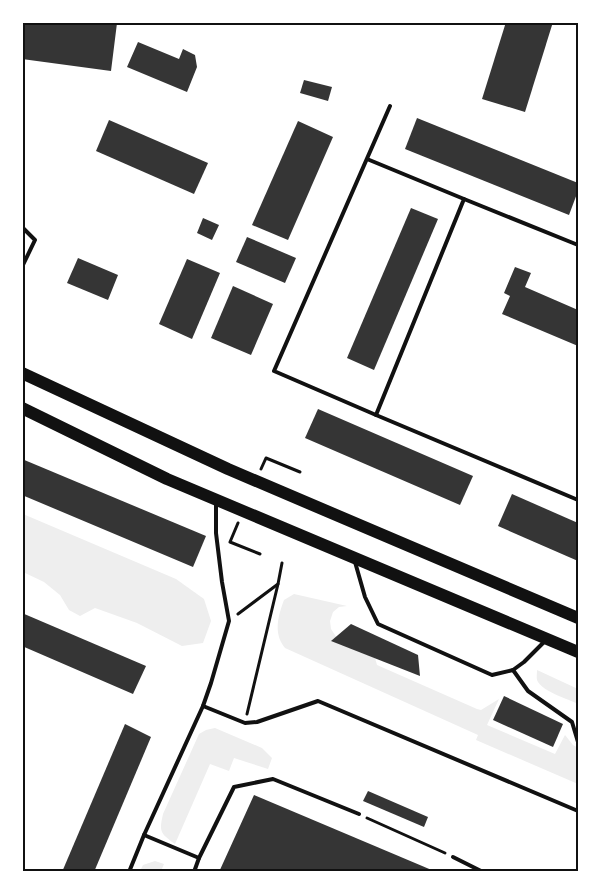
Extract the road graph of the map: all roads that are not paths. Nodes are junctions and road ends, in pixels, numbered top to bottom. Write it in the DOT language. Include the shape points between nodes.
graph roads {
  1 [pos="390,106"];
  2 [pos="367,159"];
  3 [pos="464,198"];
  4 [pos="22,227"];
  5 [pos="578,245"];
  6 [pos="22,267"];
  7 [pos="22,373"];
  8 [pos="22,408"];
  9 [pos="376,415"];
  10 [pos="216,499"];
  11 [pos="578,500"];
  12 [pos="354,558"];
  13 [pos="578,618"];
  14 [pos="547,639"];
  15 [pos="578,652"];
  16 [pos="513,670"];
  17 [pos="203,706"];
  18 [pos="578,742"];
  19 [pos="578,811"];
  20 [pos="359,814"];
  21 [pos="144,835"];
  22 [pos="453,857"];
  23 [pos="199,858"];
  24 [pos="129,872"];
  25 [pos="194,872"];
  26 [pos="484,872"];
  1 -- 2 [label="lane"];
  2 -- 3 [label="lane"];
  2 -- 9 [label="lane" via="274,371"];
  3 -- 5 [label="lane"];
  3 -- 9 [label="lane"];
  4 -- 6 [label="lane" via="35,240"];
  7 -- 13 [label="highway" via="228,469"];
  8 -- 10 [label="highway"];
  9 -- 11 [label="lane"];
  10 -- 12 [label="highway"];
  10 -- 17 [label="lane" via="216,533 229,621"];
  12 -- 14 [label="highway"];
  12 -- 16 [label="lane" via="365,597 378,624 492,675"];
  14 -- 15 [label="highway"];
  14 -- 16 [label="lane"];
  16 -- 18 [label="lane" via="528,692 572,722"];
  17 -- 19 [label="lane" via="245,723 257,722 318,700"];
  17 -- 21 [label="lane"];
  20 -- 23 [label="lane" via="273,778 234,787"];
  21 -- 23 [label="lane"];
  21 -- 24 [label="lane"];
  22 -- 26 [label="lane"];
  23 -- 25 [label="lane"];
}
